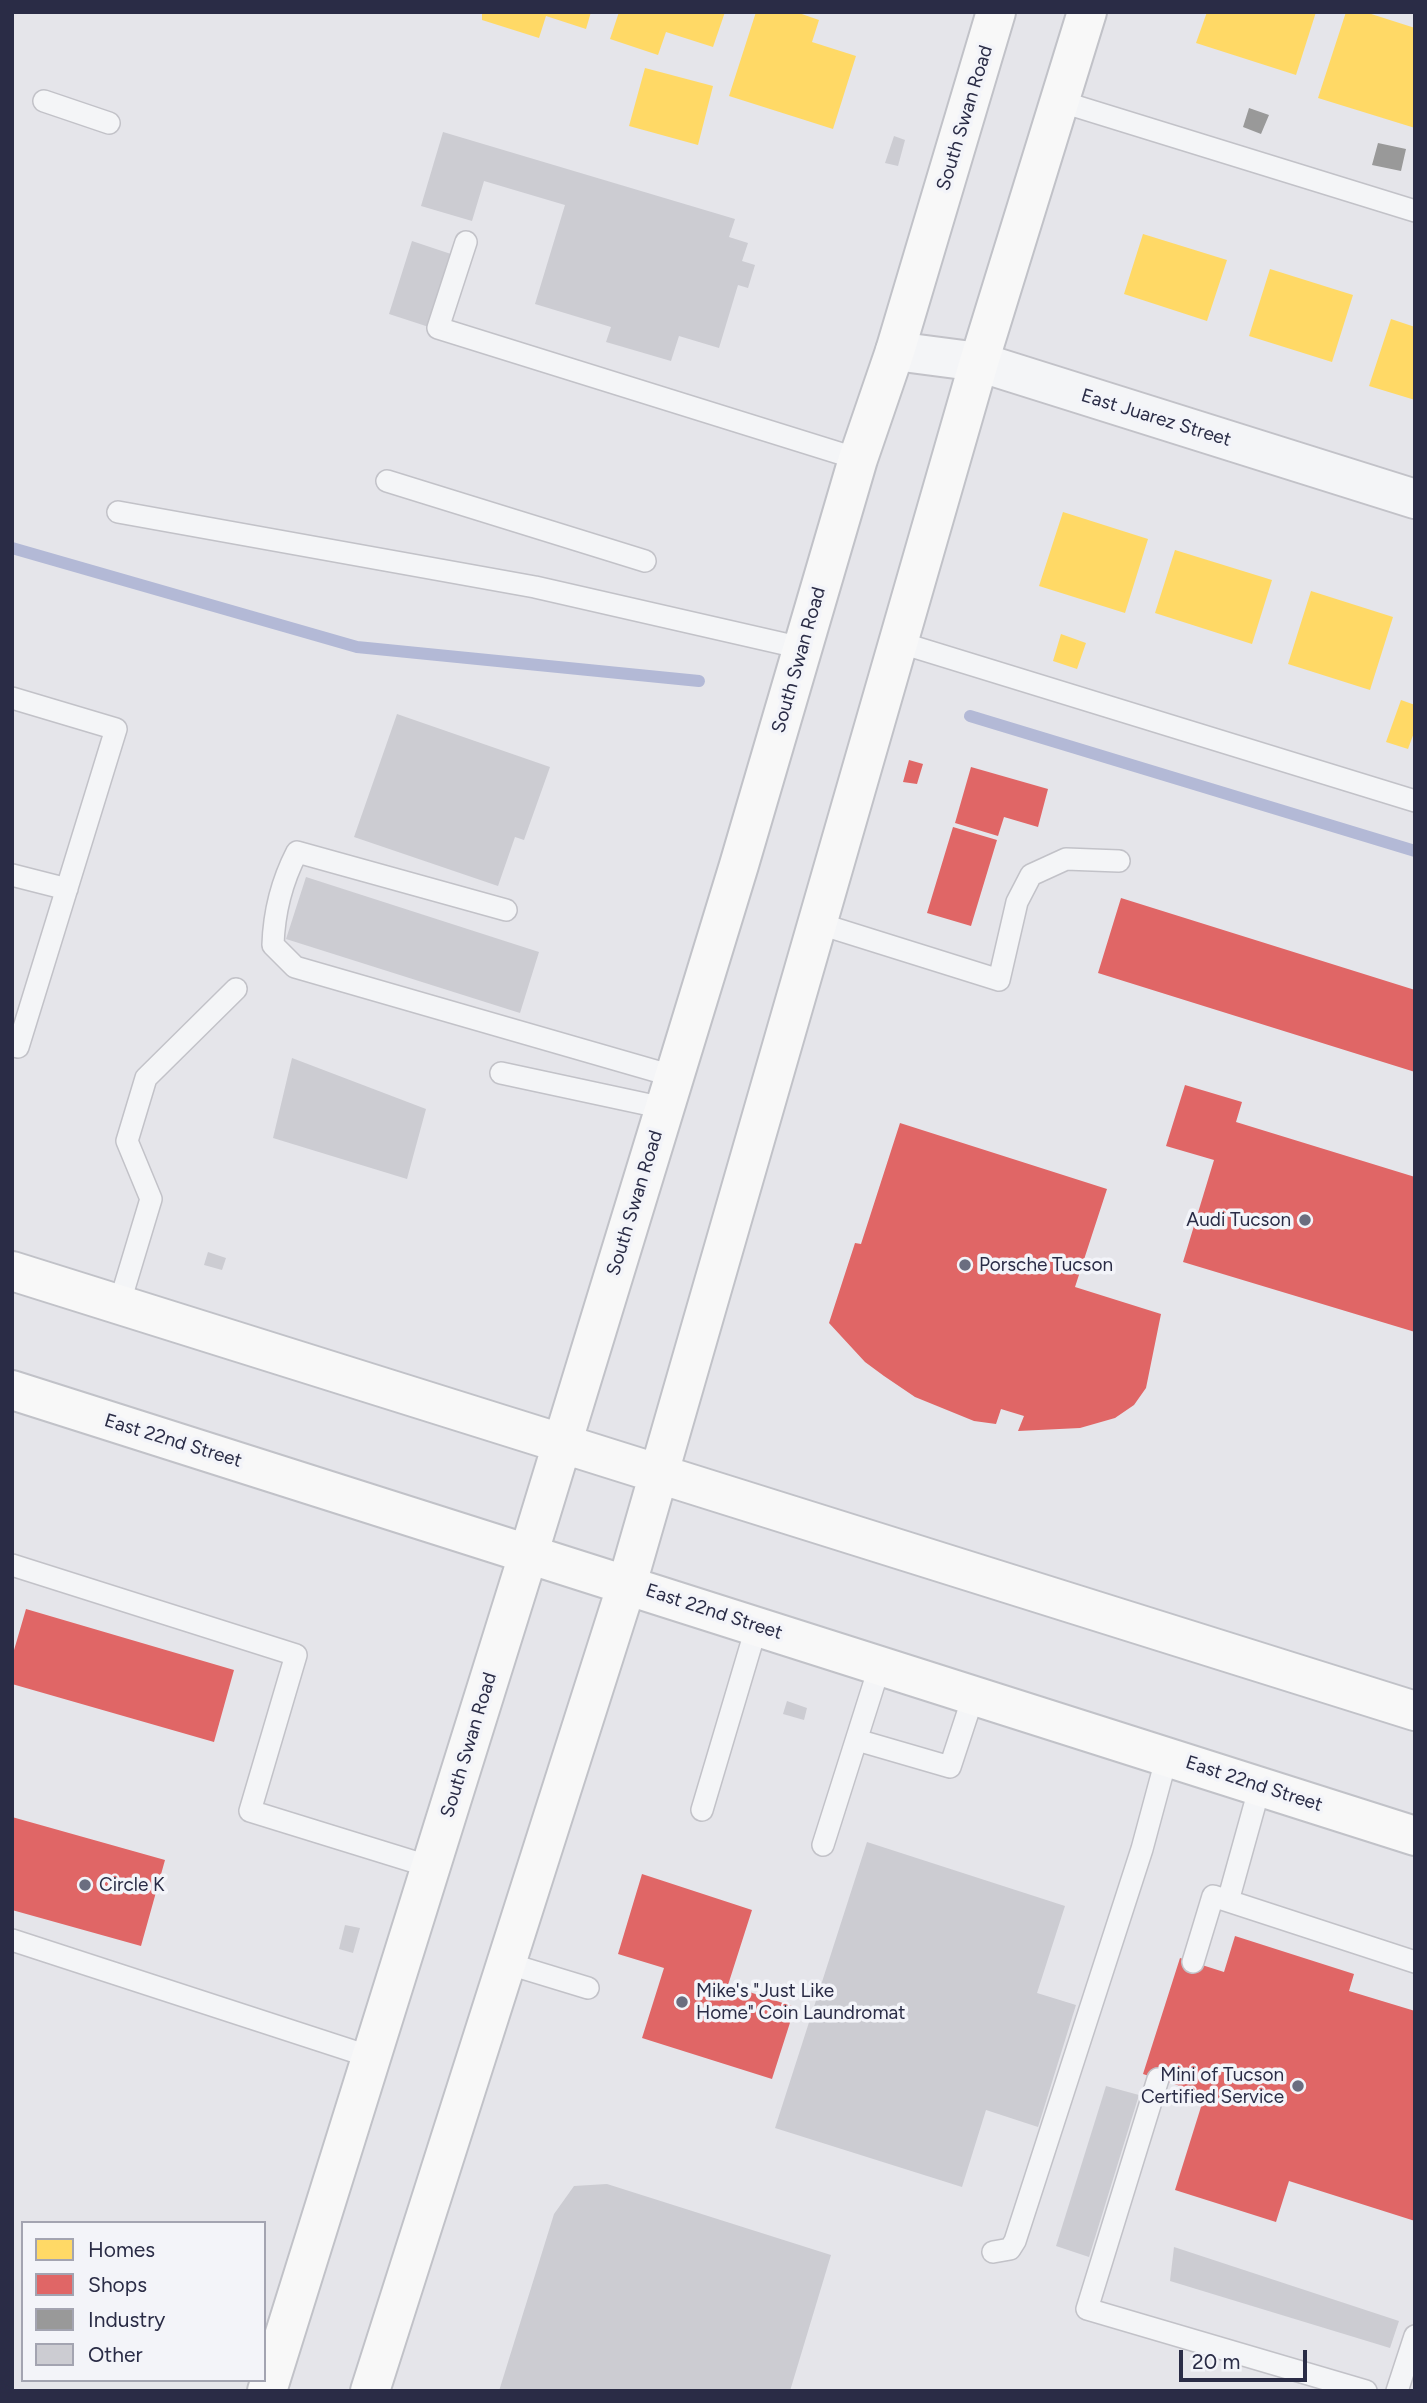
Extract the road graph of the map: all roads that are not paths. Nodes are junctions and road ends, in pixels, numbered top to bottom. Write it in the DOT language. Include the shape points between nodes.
graph roads {
  1 [pos="996,12"];
  2 [pos="1087,12"];
  3 [pos="1059,101"];
  4 [pos="44,102"];
  5 [pos="109,123"];
  6 [pos="1415,211"];
  7 [pos="466,243"];
  8 [pos="895,351"];
  9 [pos="979,362"];
  10 [pos="858,459"];
  11 [pos="387,481"];
  12 [pos="1415,499"];
  13 [pos="118,512"];
  14 [pos="645,561"];
  15 [pos="898,642"];
  16 [pos="802,648"];
  17 [pos="12,698"];
  18 [pos="1415,801"];
  19 [pos="1119,862"];
  20 [pos="12,875"];
  21 [pos="67,890"];
  22 [pos="506,910"];
  23 [pos="817,923"];
  24 [pos="236,989"];
  25 [pos="12,1045"];
  26 [pos="501,1073"];
  27 [pos="669,1092"];
  28 [pos="12,1271"];
  29 [pos="119,1305"];
  30 [pos="12,1390"];
  31 [pos="562,1444"];
  32 [pos="659,1474"];
  33 [pos="528,1552"];
  34 [pos="12,1565"];
  35 [pos="627,1584"];
  36 [pos="757,1625"];
  37 [pos="880,1665"];
  38 [pos="974,1694"];
  39 [pos="1415,1711"];
  40 [pos="858,1740"];
  41 [pos="1167,1756"];
  42 [pos="1260,1786"];
  43 [pos="702,1810"];
  44 [pos="1415,1836"];
  45 [pos="823,1845"];
  46 [pos="430,1867"];
  47 [pos="1228,1901"];
  48 [pos="12,1940"];
  49 [pos="1193,1962"];
  50 [pos="1415,1962"];
  51 [pos="506,1963"];
  52 [pos="588,1988"];
  53 [pos="371,2057"];
  54 [pos="1158,2079"];
  55 [pos="993,2252"];
  56 [pos="1415,2336"];
  57 [pos="267,2391"];
  58 [pos="370,2391"];
  59 [pos="1366,2391"];
  60 [pos="1397,2391"];
  1 -- 8 [label="main road, South Swan Road"];
  2 -- 3 [label="main road"];
  3 -- 6 [label="lane"];
  3 -- 9 [label="main road"];
  4 -- 5 [label="lane"];
  7 -- 10 [label="lane" via="438,328"];
  8 -- 9 [label="street, East Juarez Street"];
  8 -- 10 [label="main road, South Swan Road"];
  9 -- 12 [label="street, East Juarez Street"];
  9 -- 15 [label="main road"];
  10 -- 16 [label="main road, South Swan Road"];
  11 -- 14 [label="lane"];
  13 -- 16 [label="lane" via="557,591"];
  15 -- 18 [label="lane"];
  15 -- 23 [label="main road"];
  16 -- 27 [label="main road, South Swan Road"];
  17 -- 21 [label="lane" via="116,729"];
  19 -- 23 [label="lane" via="1066,859 1031,875 1017,902 999,980"];
  20 -- 21 [label="lane"];
  21 -- 25 [label="lane" via="18,1047"];
  22 -- 27 [label="lane" via="297,852 274,919 273,945 295,967"];
  23 -- 32 [label="main road"];
  24 -- 29 [label="lane" via="146,1078 127,1141 152,1199"];
  26 -- 27 [label="lane"];
  27 -- 31 [label="main road, South Swan Road"];
  28 -- 29 [label="main road"];
  29 -- 31 [label="main road"];
  30 -- 33 [label="main road, East 22nd Street"];
  31 -- 32 [label="main road"];
  31 -- 33 [label="main road, South Swan Road"];
  32 -- 35 [label="main road"];
  32 -- 39 [label="main road"];
  33 -- 35 [label="main road, East 22nd Street"];
  33 -- 46 [label="main road, South Swan Road"];
  34 -- 46 [label="lane" via="296,1655 250,1811"];
  35 -- 36 [label="main road, East 22nd Street"];
  35 -- 51 [label="main road"];
  36 -- 37 [label="main road, East 22nd Street"];
  36 -- 43 [label="lane"];
  37 -- 38 [label="main road, East 22nd Street"];
  37 -- 40 [label="lane"];
  38 -- 40 [label="lane" via="950,1767"];
  38 -- 41 [label="main road, East 22nd Street"];
  40 -- 45 [label="lane"];
  41 -- 42 [label="main road, East 22nd Street"];
  41 -- 55 [label="lane" via="1142,1849 1016,2241 1010,2249"];
  42 -- 44 [label="main road, East 22nd Street"];
  42 -- 47 [label="lane"];
  46 -- 53 [label="main road, South Swan Road"];
  47 -- 49 [label="lane" via="1213,1896"];
  47 -- 50 [label="lane"];
  48 -- 53 [label="lane"];
  51 -- 52 [label="lane"];
  51 -- 58 [label="main road"];
  53 -- 57 [label="main road, South Swan Road"];
  54 -- 59 [label="lane" via="1087,2309"];
  56 -- 60 [label="lane"];
}
